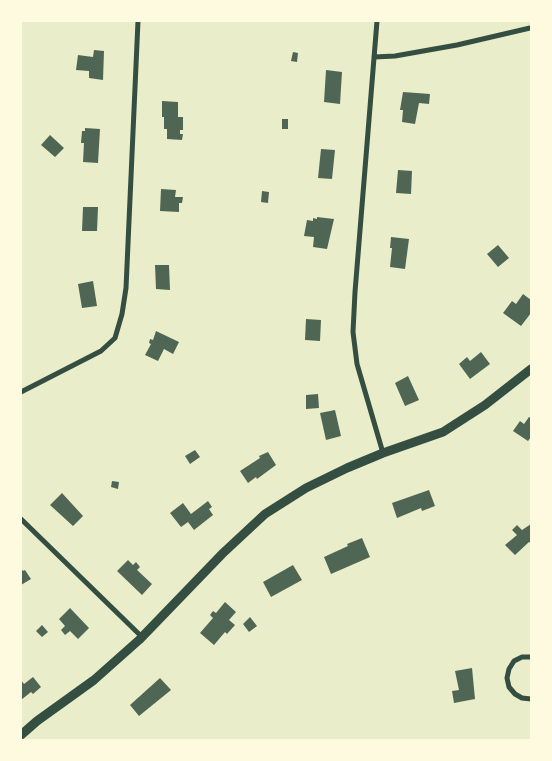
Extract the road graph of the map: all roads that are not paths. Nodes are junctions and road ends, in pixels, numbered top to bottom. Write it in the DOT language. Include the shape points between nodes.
graph roads {
  1 [pos="138,21"];
  2 [pos="377,21"];
  3 [pos="530,28"];
  4 [pos="374,57"];
  5 [pos="530,370"];
  6 [pos="21,392"];
  7 [pos="383,453"];
  8 [pos="21,519"];
  9 [pos="142,637"];
  10 [pos="531,657"];
  11 [pos="531,698"];
  12 [pos="21,735"];
  1 -- 6 [label="street" via="126,288 115,338 101,351"];
  2 -- 4 [label="street"];
  3 -- 4 [label="street" via="432,50"];
  4 -- 7 [label="street" via="353,332 356,364"];
  5 -- 7 [label="main road" via="485,405 442,432"];
  7 -- 9 [label="main road" via="306,488 265,514"];
  8 -- 9 [label="street"];
  9 -- 12 [label="main road" via="94,680"];
  10 -- 11 [label="street" via="522,657 514,662 507,678 515,694"];
}
